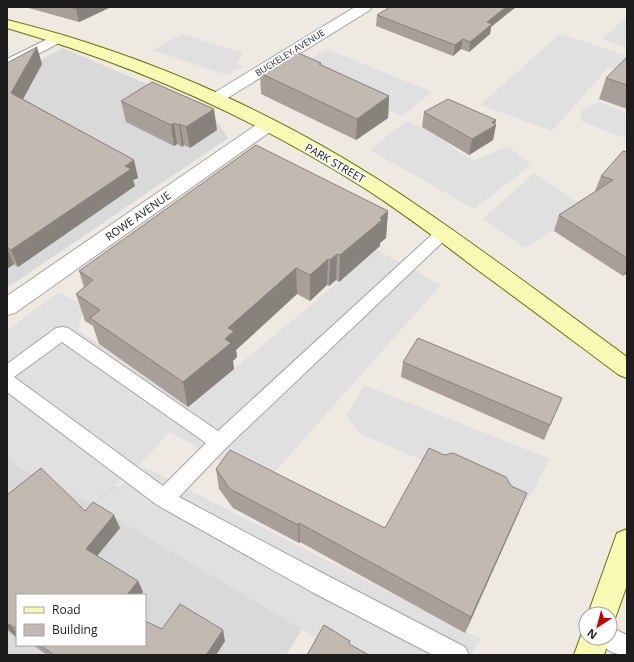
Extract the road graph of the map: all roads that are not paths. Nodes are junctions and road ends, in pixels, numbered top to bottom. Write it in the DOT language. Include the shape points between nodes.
graph roads {
  1 [pos="365,7"];
  2 [pos="7,24"];
  3 [pos="58,38"];
  4 [pos="7,65"];
  5 [pos="215,99"];
  6 [pos="268,125"];
  7 [pos="443,233"];
  8 [pos="7,307"];
  9 [pos="627,369"];
  10 [pos="7,373"];
  11 [pos="7,382"];
  12 [pos="219,442"];
  13 [pos="164,499"];
  14 [pos="627,542"];
  15 [pos="606,606"];
  16 [pos="618,642"];
  17 [pos="627,647"];
  18 [pos="457,655"];
  1 -- 5 [label="street, BUCKELEY AVENUE"];
  2 -- 3 [label="main road, PARK STREET"];
  3 -- 4 [label="street"];
  3 -- 5 [label="main road, PARK STREET"];
  5 -- 6 [label="main road, PARK STREET"];
  6 -- 7 [label="main road, PARK STREET" via="378,188"];
  6 -- 8 [label="street, ROWE AVENUE"];
  7 -- 9 [label="main road, PARK STREET"];
  7 -- 12 [label="lane"];
  10 -- 12 [label="lane" via="62,332"];
  11 -- 13 [label="lane"];
  12 -- 13 [label="lane"];
  13 -- 18 [label="lane"];
  14 -- 15 [label="main road"];
  16 -- 17 [label="lane"];
}
